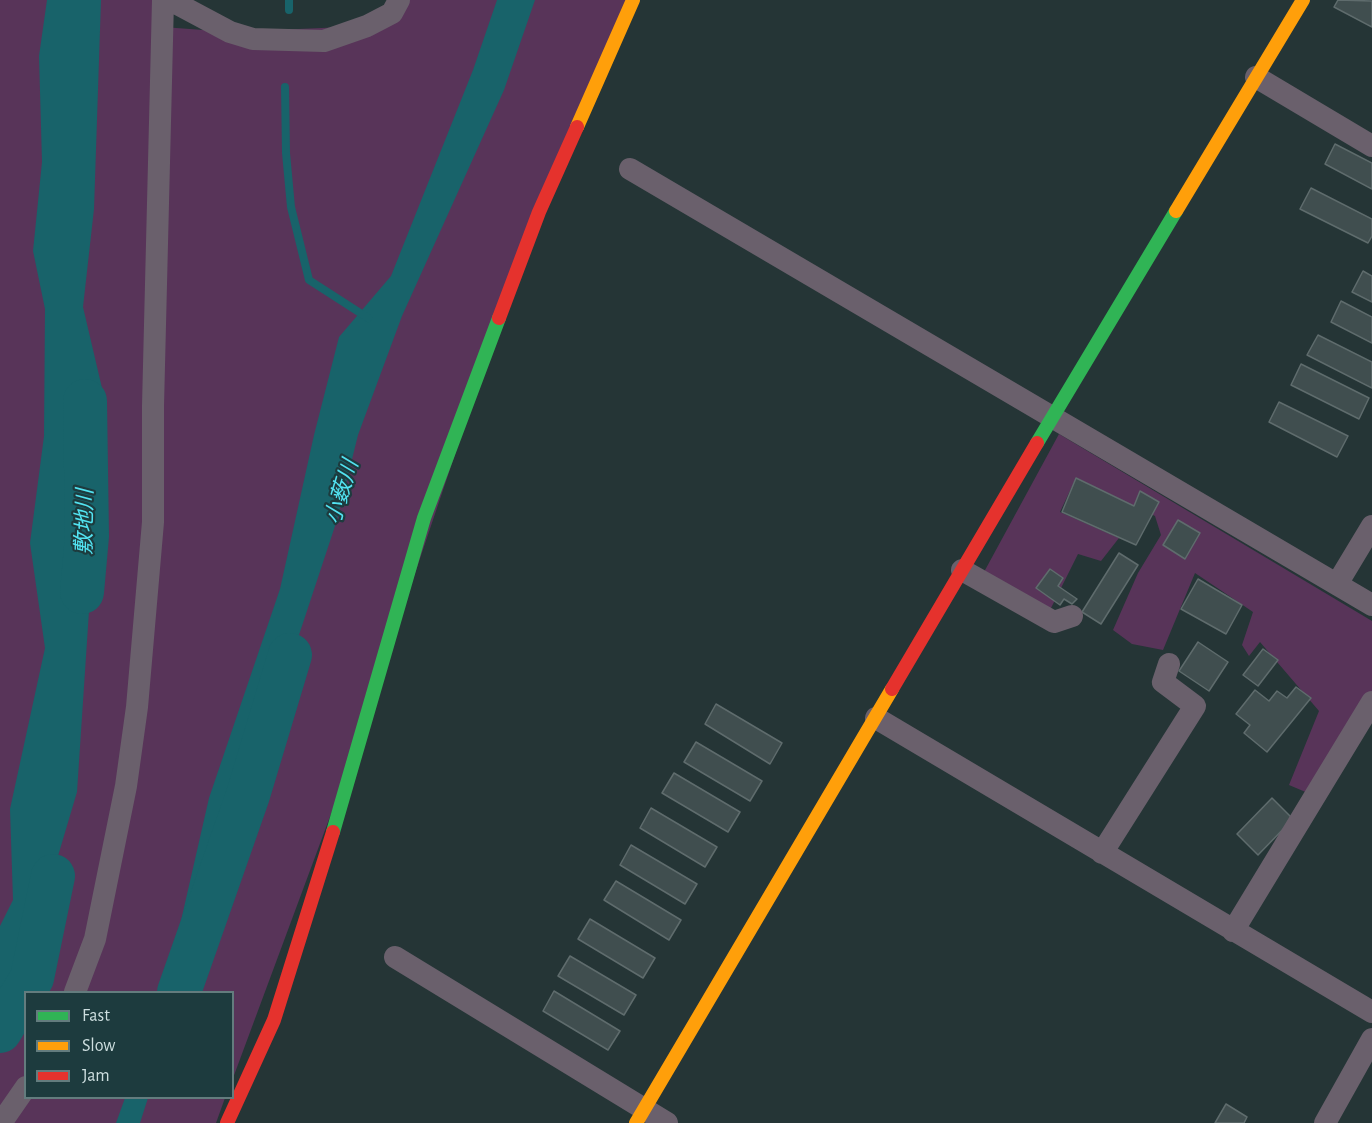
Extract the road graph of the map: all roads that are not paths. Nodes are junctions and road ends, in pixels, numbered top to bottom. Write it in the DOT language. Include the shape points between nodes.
graph roads {
  1 [pos="163,0"];
  2 [pos="170,0"];
  3 [pos="399,0"];
  4 [pos="633,0"];
  5 [pos="1303,0"];
  6 [pos="1256,77"];
  7 [pos="1372,146"];
  8 [pos="630,169"];
  9 [pos="1052,417"];
  10 [pos="1372,526"];
  11 [pos="962,570"];
  12 [pos="1337,584"];
  13 [pos="1372,605"];
  14 [pos="1071,616"];
  15 [pos="1169,664"];
  16 [pos="1372,702"];
  17 [pos="876,718"];
  18 [pos="1102,854"];
  19 [pos="1233,932"];
  20 [pos="395,957"];
  21 [pos="76,991"];
  22 [pos="1372,1012"];
  23 [pos="1372,1039"];
  24 [pos="24,1090"];
  25 [pos="640,1116"];
  26 [pos="1,1123"];
  27 [pos="227,1123"];
  28 [pos="667,1123"];
  29 [pos="1325,1123"];
  1 -- 21 [label="street" via="153,522 137,707 126,786 95,939"];
  2 -- 3 [label="street" via="230,32 253,39 324,41 367,27 392,13"];
  4 -- 27 [label="street" via="539,212 424,518 274,1020"];
  5 -- 6 [label="street"];
  6 -- 7 [label="street"];
  6 -- 9 [label="street"];
  8 -- 9 [label="street"];
  9 -- 11 [label="street"];
  9 -- 12 [label="street"];
  10 -- 12 [label="street"];
  11 -- 14 [label="street" via="1054,622"];
  11 -- 17 [label="street"];
  12 -- 13 [label="street"];
  15 -- 18 [label="street" via="1163,681 1195,706"];
  16 -- 19 [label="street"];
  17 -- 18 [label="street"];
  17 -- 25 [label="street"];
  18 -- 19 [label="street"];
  19 -- 22 [label="street"];
  20 -- 25 [label="street"];
  23 -- 29 [label="street"];
  24 -- 26 [label="street"];
  25 -- 28 [label="street"];
}
